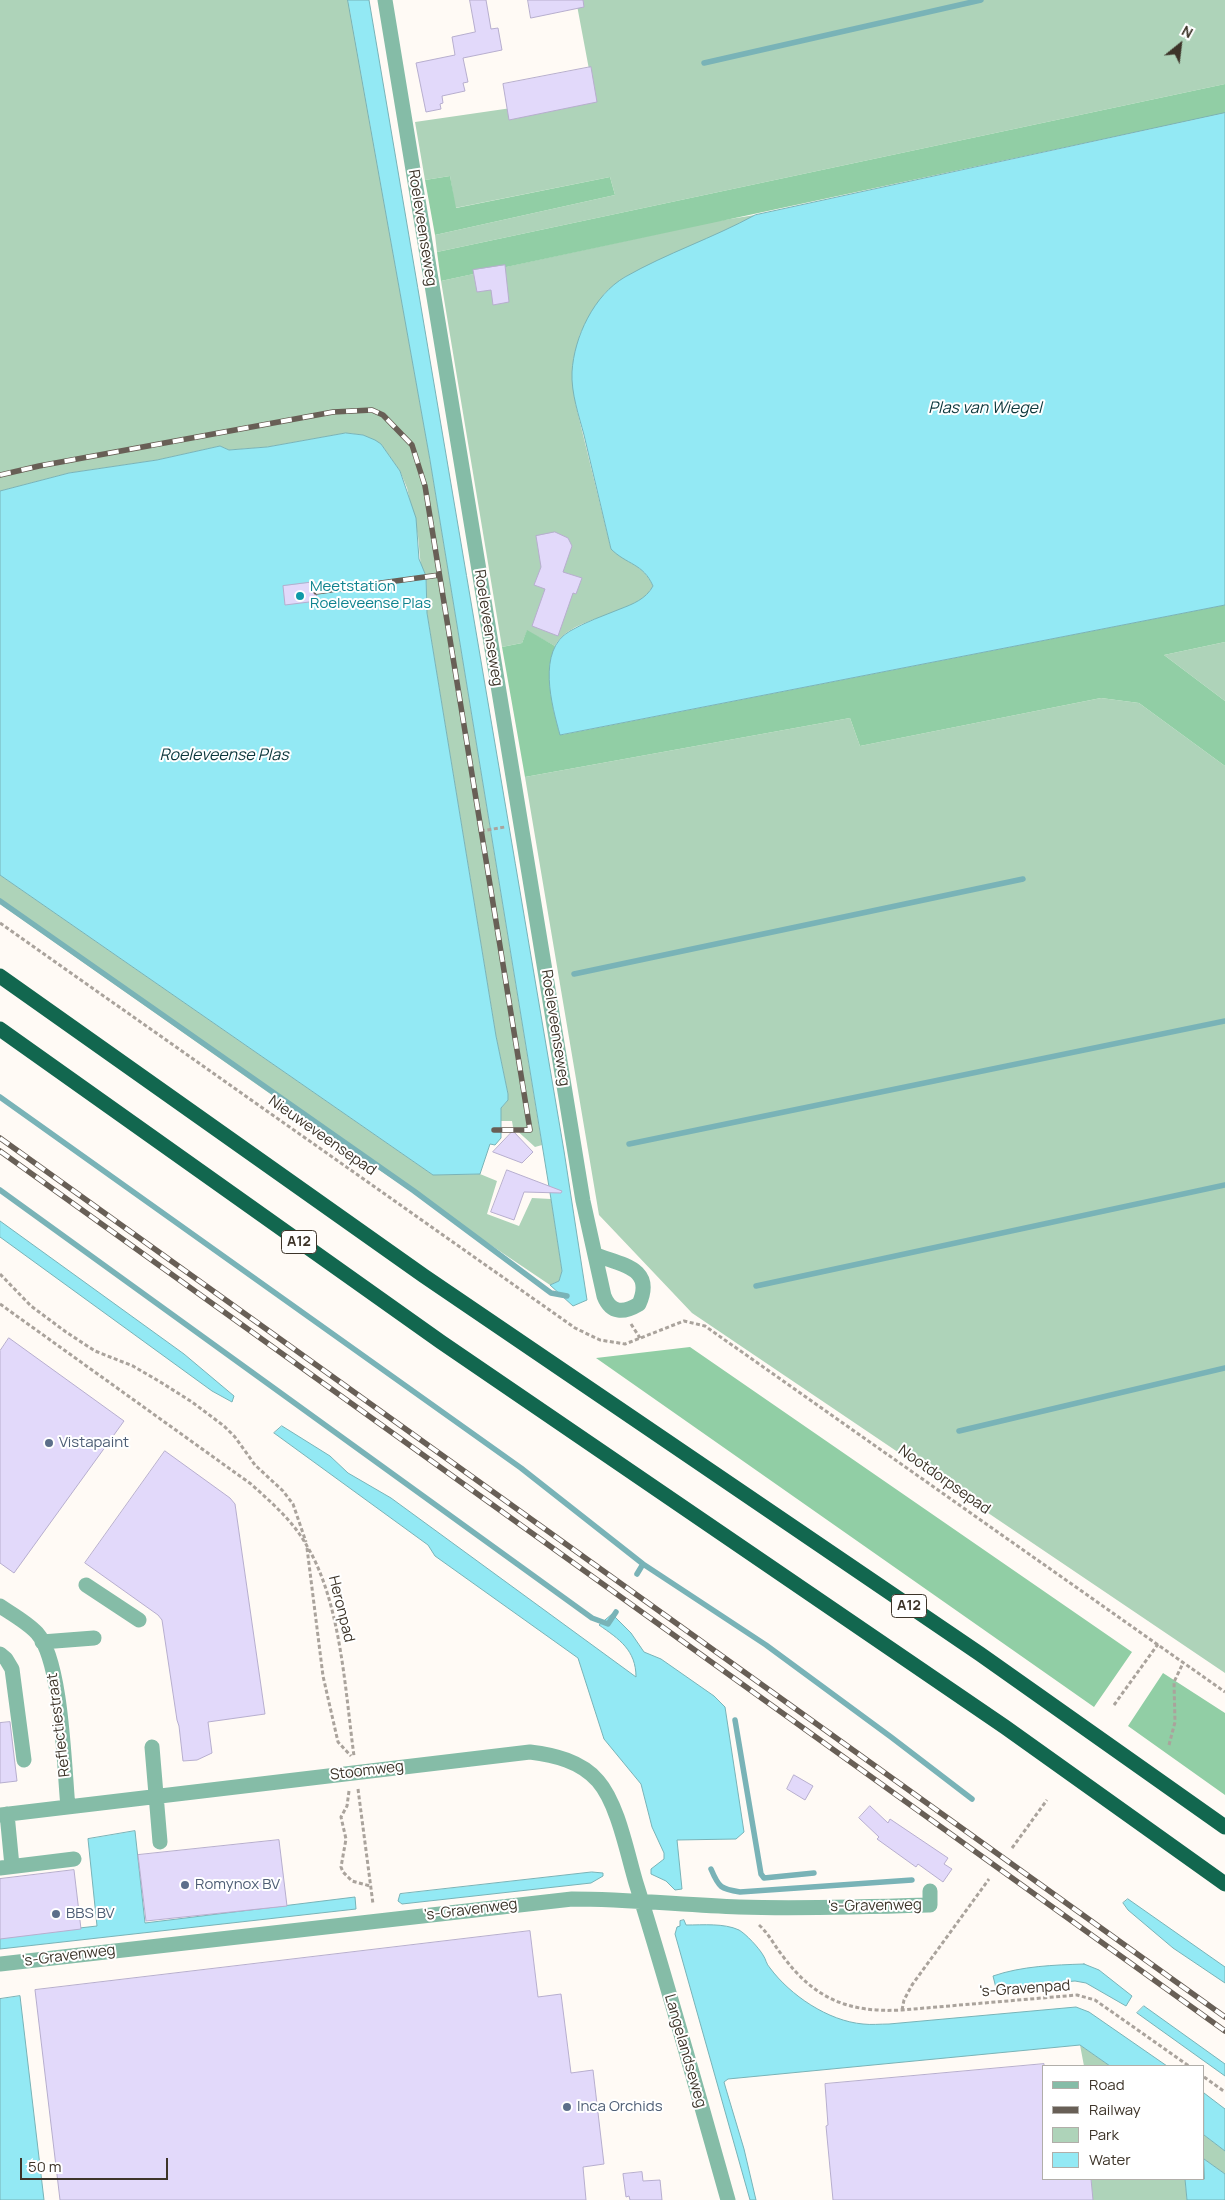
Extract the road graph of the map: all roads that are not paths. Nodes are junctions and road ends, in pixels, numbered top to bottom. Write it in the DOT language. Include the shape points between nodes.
graph roads {
  1 [pos="385,0"];
  2 [pos="0,976"];
  3 [pos="0,1029"];
  4 [pos="596,1255"];
  5 [pos="86,1585"];
  6 [pos="0,1606"];
  7 [pos="140,1620"];
  8 [pos="94,1638"];
  9 [pos="42,1642"];
  10 [pos="0,1654"];
  11 [pos="152,1747"];
  12 [pos="24,1760"];
  13 [pos="156,1796"];
  14 [pos="68,1807"];
  15 [pos="3,1815"];
  16 [pos="1225,1827"];
  17 [pos="160,1842"];
  18 [pos="74,1859"];
  19 [pos="6,1867"];
  20 [pos="1225,1884"];
  21 [pos="930,1890"];
  22 [pos="642,1902"];
  23 [pos="0,1964"];
  24 [pos="728,2200"];
  1 -- 4 [label="street, Roeleveenseweg" via="583,1201"];
  2 -- 16 [label="highway, A12" via="432,1281 956,1637"];
  3 -- 20 [label="highway, A12" via="440,1342 997,1722"];
  5 -- 7 [label="street"];
  6 -- 9 [label="street, Reflectiestraat" via="37,1634"];
  8 -- 9 [label="street"];
  9 -- 14 [label="street, Reflectiestraat" via="56,1678"];
  10 -- 12 [label="street" via="12,1669"];
  11 -- 13 [label="street"];
  13 -- 14 [label="street, Stoomweg"];
  13 -- 17 [label="street"];
  13 -- 22 [label="street, Stoomweg" via="356,1766 530,1752 558,1756 597,1780 610,1799"];
  14 -- 15 [label="street, Stoomweg"];
  15 -- 19 [label="street"];
  18 -- 19 [label="street"];
  21 -- 22 [label="street, 's-Gravenweg" via="930,1905 830,1908"];
  22 -- 23 [label="street, 's-Gravenweg" via="572,1899"];
  22 -- 24 [label="street, Langelandseweg"];
}
